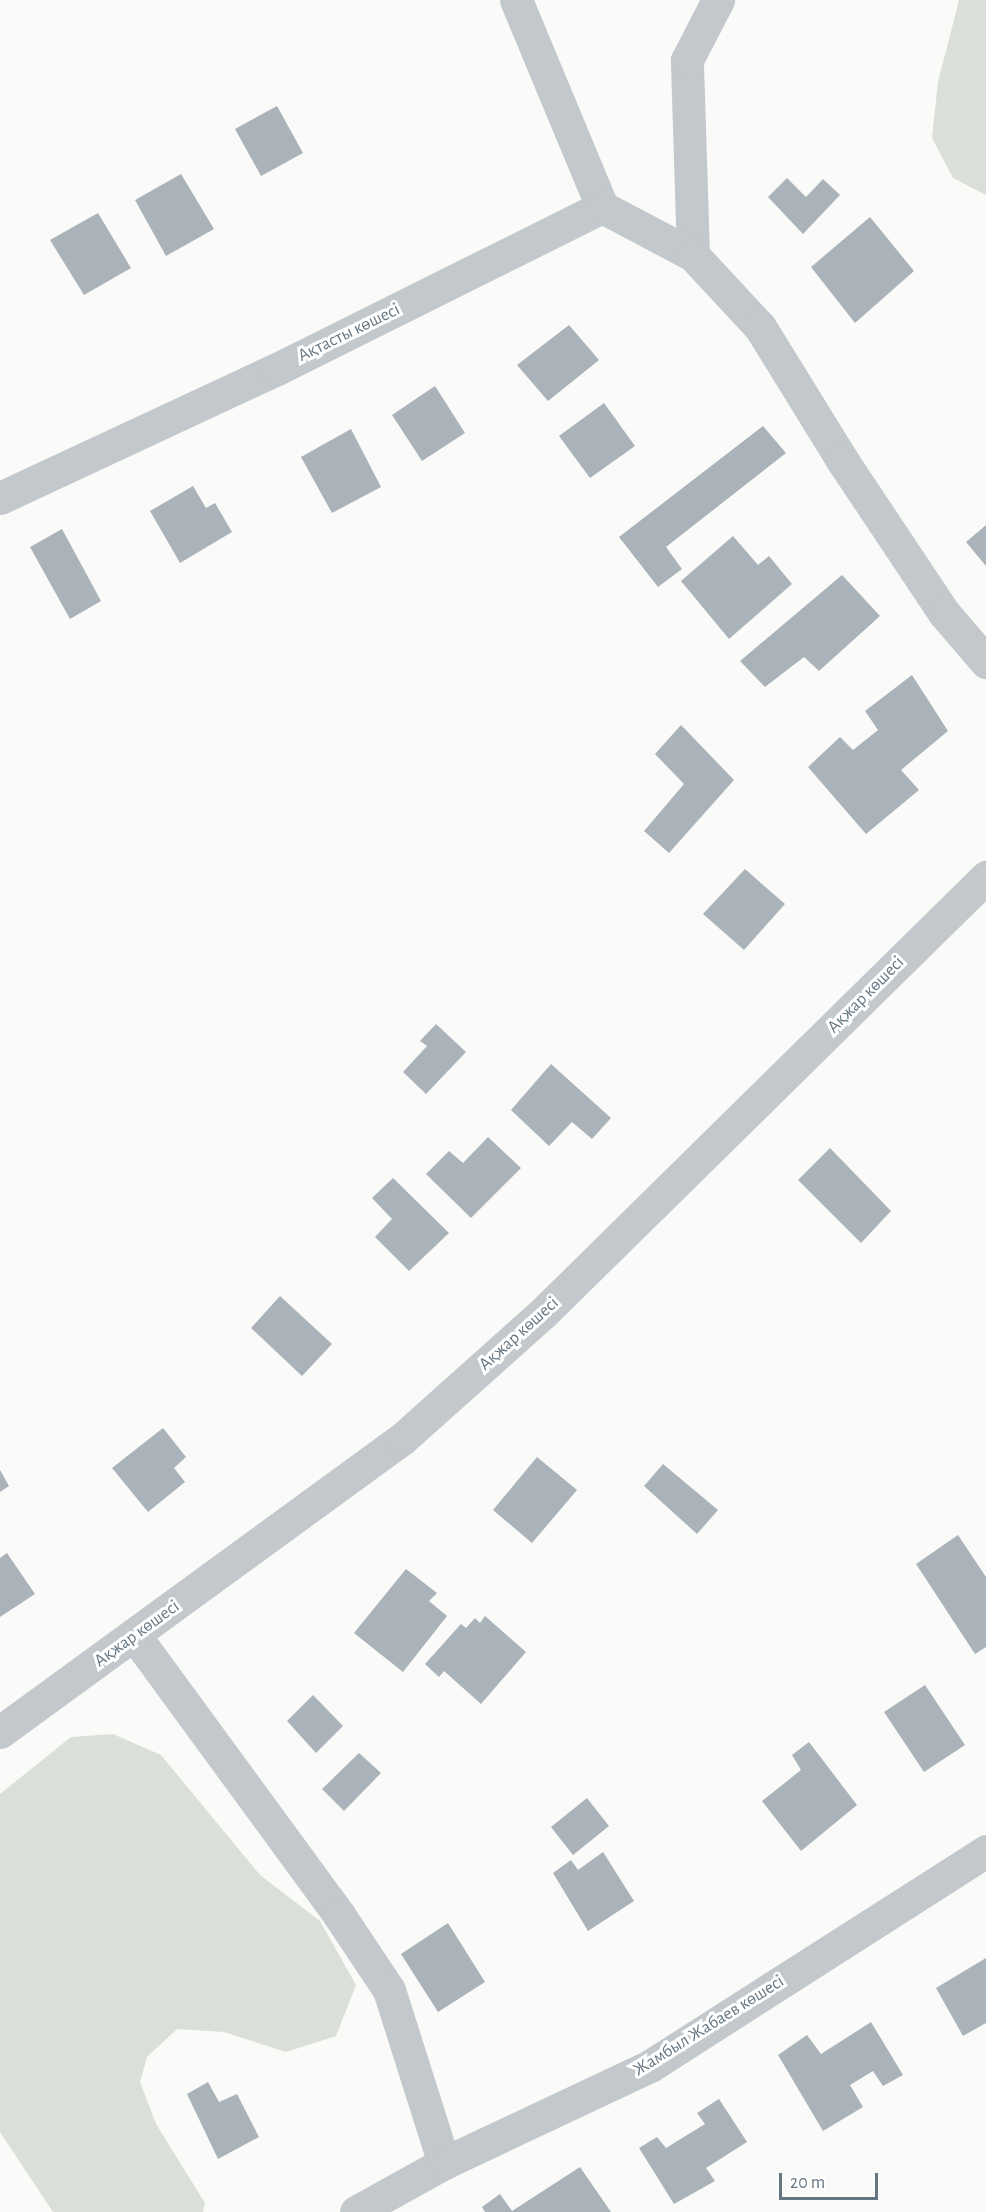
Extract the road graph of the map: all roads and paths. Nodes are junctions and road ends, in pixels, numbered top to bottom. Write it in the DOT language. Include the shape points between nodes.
graph roads {
  1 [pos="516,0"];
  2 [pos="718,0"];
  3 [pos="603,207"];
  4 [pos="693,255"];
  5 [pos="0,498"];
  6 [pos="986,662"];
  7 [pos="986,877"];
  8 [pos="135,1636"];
  9 [pos="0,1732"];
  10 [pos="986,1851"];
  11 [pos="444,2163"];
  12 [pos="356,2212"];
  1 -- 3 [label="street"];
  2 -- 4 [label="street" via="687,60"];
  3 -- 4 [label="street"];
  3 -- 5 [label="street, Ақтасты көшесі" via="277,369"];
  4 -- 6 [label="street" via="760,327 944,613"];
  7 -- 8 [label="street, Ақжар көшесі" via="543,1313 420,1424"];
  8 -- 9 [label="street, Ақжар көшесі"];
  8 -- 11 [label="street" via="339,1915 389,1990"];
  10 -- 11 [label="street, Жамбыл Жабаев көшесі" via="650,2066"];
  11 -- 12 [label="street, Жамбыл Жабаев көшесі"];
}
